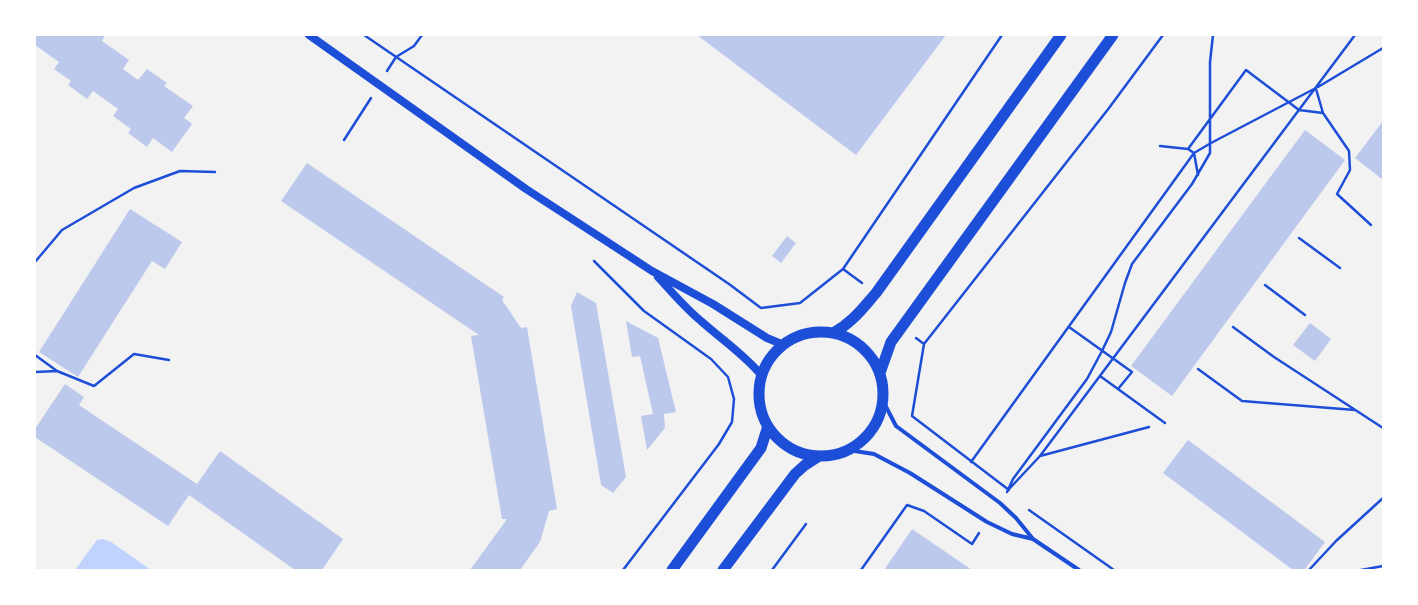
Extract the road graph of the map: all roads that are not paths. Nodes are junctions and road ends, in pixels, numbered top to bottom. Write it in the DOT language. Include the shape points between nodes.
graph roads {
  1 [pos="309,35"];
  2 [pos="1061,35"];
  3 [pos="1113,35"];
  4 [pos="652,271"];
  5 [pos="833,333"];
  6 [pos="784,345"];
  7 [pos="880,374"];
  8 [pos="762,376"];
  9 [pos="883,401"];
  10 [pos="768,426"];
  11 [pos="848,450"];
  12 [pos="819,456"];
  13 [pos="1033,539"];
  14 [pos="672,570"];
  15 [pos="723,570"];
  16 [pos="1080,570"];
  1 -- 4 [label="main road" via="526,189"];
  2 -- 5 [label="highway" via="876,293 858,314"];
  3 -- 7 [label="highway" via="901,327 891,342"];
  4 -- 6 [label="main road" via="713,304 767,338"];
  4 -- 8 [label="main road" via="699,319 751,363"];
  5 -- 6 [label="highway" via="807,334"];
  5 -- 7 [label="highway" via="846,337 862,347 875,362"];
  6 -- 8 [label="highway" via="774,354"];
  7 -- 9 [label="highway"];
  8 -- 10 [label="highway" via="760,402"];
  9 -- 11 [label="highway" via="875,425 859,444"];
  9 -- 13 [label="street" via="896,426 1000,502"];
  10 -- 12 [label="highway" via="775,436 795,451"];
  10 -- 14 [label="highway" via="761,448"];
  11 -- 12 [label="highway" via="834,455"];
  11 -- 13 [label="street" via="874,454 895,464 987,522 1012,534"];
  12 -- 15 [label="highway" via="795,474"];
  13 -- 16 [label="street"];
}
